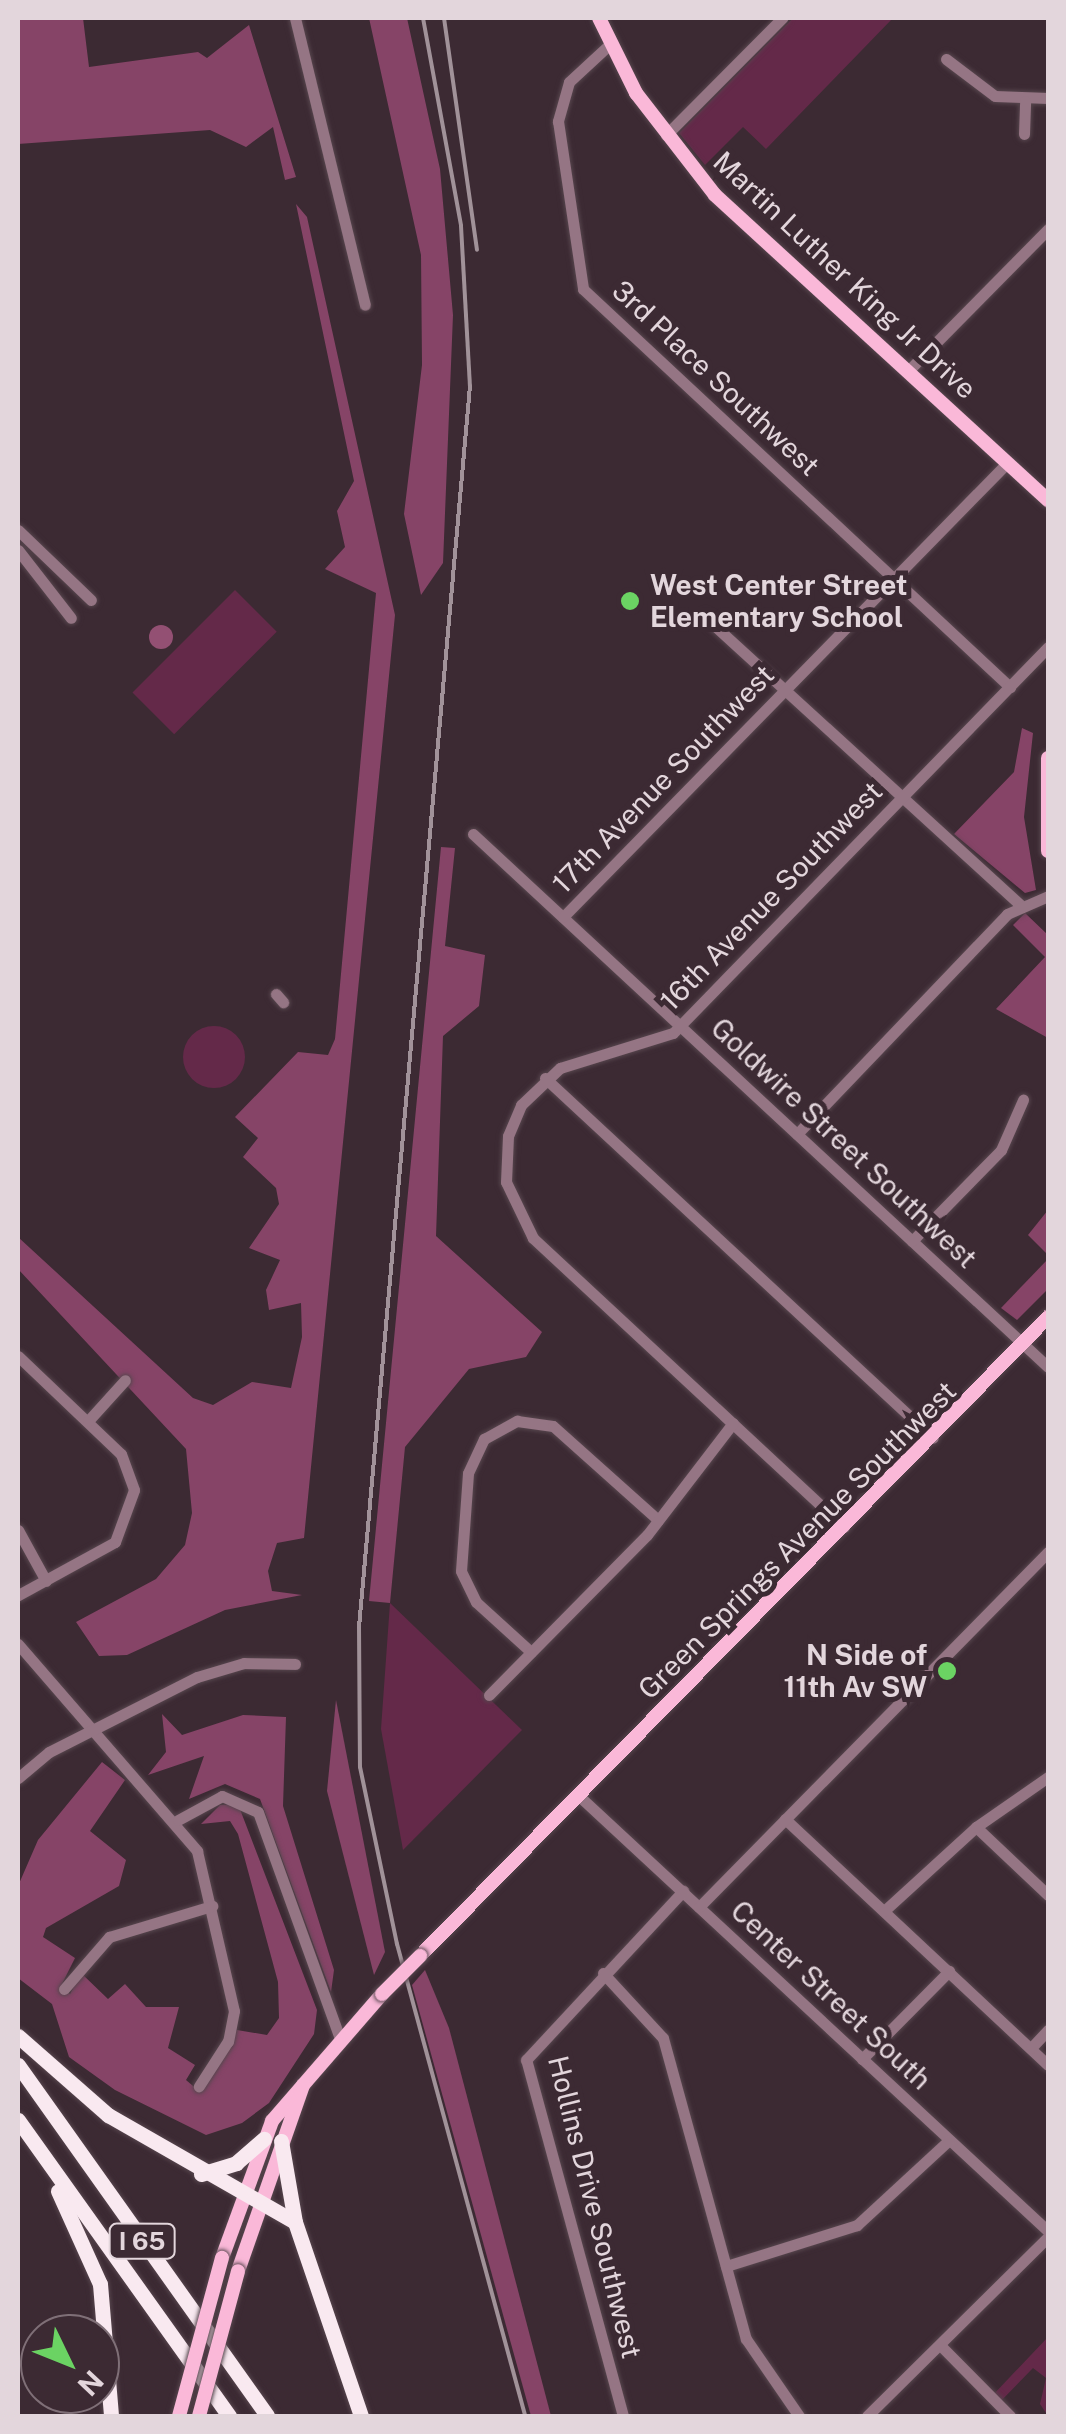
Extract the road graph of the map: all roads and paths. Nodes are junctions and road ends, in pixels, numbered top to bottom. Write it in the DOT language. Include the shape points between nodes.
graph roads {
  1 [pos="295,18"];
  2 [pos="599,18"];
  3 [pos="782,18"];
  4 [pos="610,44"];
  5 [pos="946,59"];
  6 [pos="1048,98"];
  7 [pos="1025,102"];
  8 [pos="1024,134"];
  9 [pos="666,135"];
  10 [pos="1048,229"];
  11 [pos="365,305"];
  12 [pos="909,370"];
  13 [pos="1008,462"];
  14 [pos="1048,500"];
  15 [pos="18,530"];
  16 [pos="18,550"];
  17 [pos="895,578"];
  18 [pos="91,600"];
  19 [pos="705,617"];
  20 [pos="71,618"];
  21 [pos="1048,648"];
  22 [pos="1010,688"];
  23 [pos="786,689"];
  24 [pos="1048,758"];
  25 [pos="901,796"];
  26 [pos="473,834"];
  27 [pos="1048,850"];
  28 [pos="1048,896"];
  29 [pos="1020,906"];
  30 [pos="563,917"];
  31 [pos="680,1025"];
  32 [pos="545,1078"];
  33 [pos="1023,1100"];
  34 [pos="797,1134"];
  35 [pos="912,1241"];
  36 [pos="1048,1317"];
  37 [pos="1025,1345"];
  38 [pos="18,1356"];
  39 [pos="1048,1367"];
  40 [pos="125,1380"];
  41 [pos="88,1422"];
  42 [pos="733,1423"];
  43 [pos="933,1438"];
  44 [pos="658,1520"];
  45 [pos="844,1526"];
  46 [pos="18,1530"];
  47 [pos="1048,1552"];
  48 [pos="46,1581"];
  49 [pos="18,1595"];
  50 [pos="18,1644"];
  51 [pos="530,1652"];
  52 [pos="295,1664"];
  53 [pos="489,1695"];
  54 [pos="87,1732"];
  55 [pos="1048,1777"];
  56 [pos="18,1778"];
  57 [pos="580,1796"];
  58 [pos="785,1819"];
  59 [pos="178,1820"];
  60 [pos="976,1827"];
  61 [pos="683,1891"];
  62 [pos="1048,1895"];
  63 [pos="212,1906"];
  64 [pos="699,1907"];
  65 [pos="884,1911"];
  66 [pos="949,1971"];
  67 [pos="603,1973"];
  68 [pos="64,1988"];
  69 [pos="1048,2030"];
  70 [pos="18,2036"];
  71 [pos="340,2036"];
  72 [pos="1031,2048"];
  73 [pos="862,2060"];
  74 [pos="1048,2064"];
  75 [pos="18,2065"];
  76 [pos="198,2086"];
  77 [pos="18,2120"];
  78 [pos="31,2139"];
  79 [pos="272,2140"];
  80 [pos="950,2140"];
  81 [pos="201,2174"];
  82 [pos="240,2194"];
  83 [pos="257,2202"];
  84 [pos="295,2222"];
  85 [pos="1048,2234"];
  86 [pos="726,2266"];
  87 [pos="940,2346"];
  88 [pos="111,2416"];
  89 [pos="178,2416"];
  90 [pos="199,2416"];
  91 [pos="229,2416"];
  92 [pos="267,2416"];
  93 [pos="362,2416"];
  94 [pos="622,2416"];
  95 [pos="799,2416"];
  96 [pos="867,2416"];
  97 [pos="1010,2416"];
  1 -- 11 [label="street"];
  2 -- 4 [label="main road, Martin Luther King Jr Drive"];
  3 -- 9 [label="street"];
  4 -- 9 [label="main road, Martin Luther King Jr Drive"];
  4 -- 17 [label="street, 3rd Place Southwest" via="570,82 558,121 584,289"];
  5 -- 7 [label="street" via="995,96"];
  6 -- 7 [label="street"];
  7 -- 8 [label="street"];
  9 -- 12 [label="main road, Martin Luther King Jr Drive" via="715,196"];
  10 -- 12 [label="street"];
  12 -- 13 [label="main road, Martin Luther King Jr Drive"];
  13 -- 14 [label="main road, Martin Luther King Jr Drive"];
  13 -- 17 [label="street, 17th Avenue Southwest"];
  15 -- 18 [label="street"];
  16 -- 20 [label="street"];
  17 -- 22 [label="street, 3rd Place Southwest"];
  17 -- 23 [label="street, 17th Avenue Southwest"];
  19 -- 23 [label="street"];
  21 -- 22 [label="street, 16th Avenue Southwest"];
  22 -- 25 [label="street, 16th Avenue Southwest"];
  23 -- 25 [label="street"];
  23 -- 30 [label="street, 17th Avenue Southwest"];
  24 -- 27 [label="main road"];
  25 -- 29 [label="street"];
  25 -- 31 [label="street, 16th Avenue Southwest"];
  26 -- 30 [label="street, Goldwire Street Southwest"];
  28 -- 29 [label="street"];
  29 -- 34 [label="street"];
  30 -- 31 [label="street, Goldwire Street Southwest"];
  31 -- 32 [label="street, 16th Avenue Southwest" via="658,1043 578,1058"];
  31 -- 34 [label="street, Goldwire Street Southwest"];
  32 -- 42 [label="street, 16th Avenue Southwest" via="521,1105 505,1153 513,1205 539,1244"];
  32 -- 43 [label="street"];
  33 -- 35 [label="street" via="1001,1150"];
  34 -- 35 [label="street, Goldwire Street Southwest"];
  35 -- 37 [label="street, Goldwire Street Southwest"];
  36 -- 37 [label="main road, Green Springs Avenue Southwest"];
  37 -- 39 [label="street, Goldwire Street Southwest"];
  37 -- 43 [label="main road, Green Springs Avenue Southwest"];
  38 -- 41 [label="street"];
  40 -- 41 [label="street"];
  41 -- 48 [label="street" via="128,1465 133,1510 104,1552"];
  42 -- 44 [label="street"];
  42 -- 45 [label="street, 16th Avenue Southwest"];
  43 -- 45 [label="main road, Green Springs Avenue Southwest"];
  44 -- 51 [label="street"];
  44 -- 51 [label="street" via="553,1426 517,1422 484,1439 468,1473 461,1571 476,1602"];
  45 -- 57 [label="main road, Green Springs Avenue Southwest"];
  46 -- 48 [label="street"];
  47 -- 58 [label="street"];
  48 -- 49 [label="street"];
  50 -- 54 [label="street"];
  51 -- 53 [label="street"];
  52 -- 54 [label="street" via="213,1670"];
  54 -- 56 [label="street"];
  54 -- 59 [label="street"];
  55 -- 60 [label="street"];
  57 -- 61 [label="street, Center Street South"];
  57 -- 71 [label="main road, Green Springs Avenue Southwest, bridge"];
  58 -- 64 [label="street"];
  58 -- 65 [label="street"];
  59 -- 63 [label="street"];
  59 -- 71 [label="street" via="233,1796 258,1812"];
  60 -- 62 [label="street"];
  60 -- 65 [label="street"];
  61 -- 64 [label="street, Center Street South"];
  61 -- 67 [label="street, Hollins Drive Southwest"];
  63 -- 68 [label="street" via="109,1937"];
  63 -- 76 [label="street" via="234,2010 228,2041"];
  64 -- 73 [label="street, Center Street South"];
  65 -- 66 [label="street"];
  66 -- 72 [label="street"];
  66 -- 73 [label="street"];
  67 -- 86 [label="street" via="662,2038"];
  67 -- 94 [label="street, Hollins Drive Southwest" via="526,2060"];
  69 -- 72 [label="street"];
  70 -- 81 [label="highway" via="108,2116"];
  71 -- 79 [label="main road, Green Springs Avenue Southwest" via="305,2079"];
  72 -- 74 [label="street"];
  73 -- 80 [label="street, Center Street South"];
  75 -- 92 [label="highway, I 65"];
  77 -- 78 [label="highway, I 65"];
  78 -- 88 [label="highway" via="100,2284"];
  78 -- 91 [label="highway, I 65"];
  79 -- 81 [label="highway" via="236,2163"];
  79 -- 82 [label="main road"];
  79 -- 83 [label="main road"];
  79 -- 84 [label="highway"];
  80 -- 85 [label="street, Center Street South"];
  80 -- 86 [label="street" via="857,2225"];
  81 -- 82 [label="highway"];
  82 -- 83 [label="highway"];
  82 -- 89 [label="main road, bridge"];
  83 -- 84 [label="highway"];
  83 -- 90 [label="main road, bridge"];
  84 -- 93 [label="highway"];
  85 -- 87 [label="street"];
  86 -- 95 [label="street" via="761,2372"];
  87 -- 96 [label="street"];
  87 -- 97 [label="street"];
}
